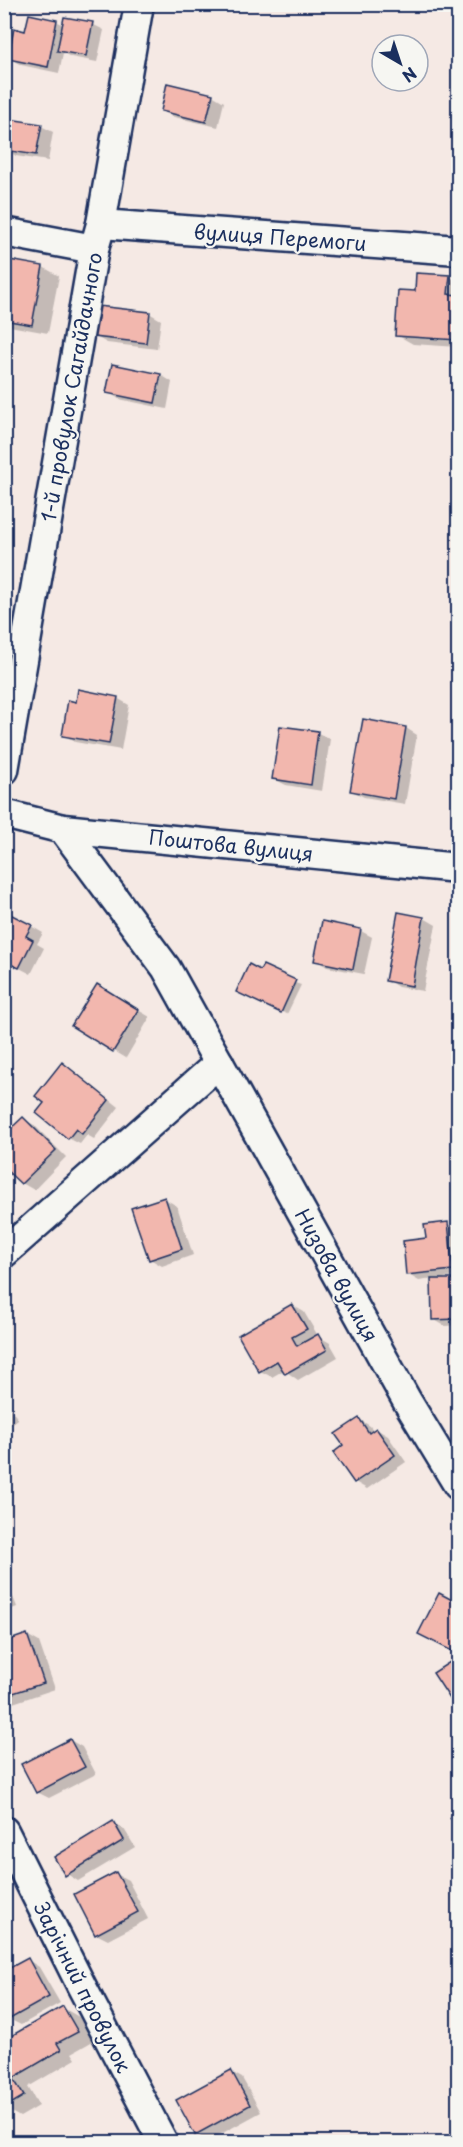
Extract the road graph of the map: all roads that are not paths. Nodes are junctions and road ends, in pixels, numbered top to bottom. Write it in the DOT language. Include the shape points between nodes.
graph roads {
  1 [pos="139,4"];
  2 [pos="4,232"];
  3 [pos="98,236"];
  4 [pos="459,250"];
  5 [pos="4,770"];
  6 [pos="4,814"];
  7 [pos="63,829"];
  8 [pos="459,868"];
  9 [pos="219,1063"];
  10 [pos="4,1253"];
  11 [pos="459,1485"];
  12 [pos="4,1830"];
  13 [pos="163,2142"];
  1 -- 3 [label="street, 1-й провулок Сагайдачного"];
  2 -- 3 [label="street, вулиця Перемоги"];
  3 -- 4 [label="street, вулиця Перемоги"];
  3 -- 5 [label="street, 1-й провулок Сагайдачного"];
  6 -- 7 [label="street, Поштова вулиця"];
  7 -- 8 [label="street, Поштова вулиця"];
  7 -- 9 [label="street, Низова вулиця" via="165,968"];
  9 -- 10 [label="street"];
  9 -- 11 [label="street, Низова вулиця" via="407,1401"];
  12 -- 13 [label="street, Зарічний провулок"];
}
